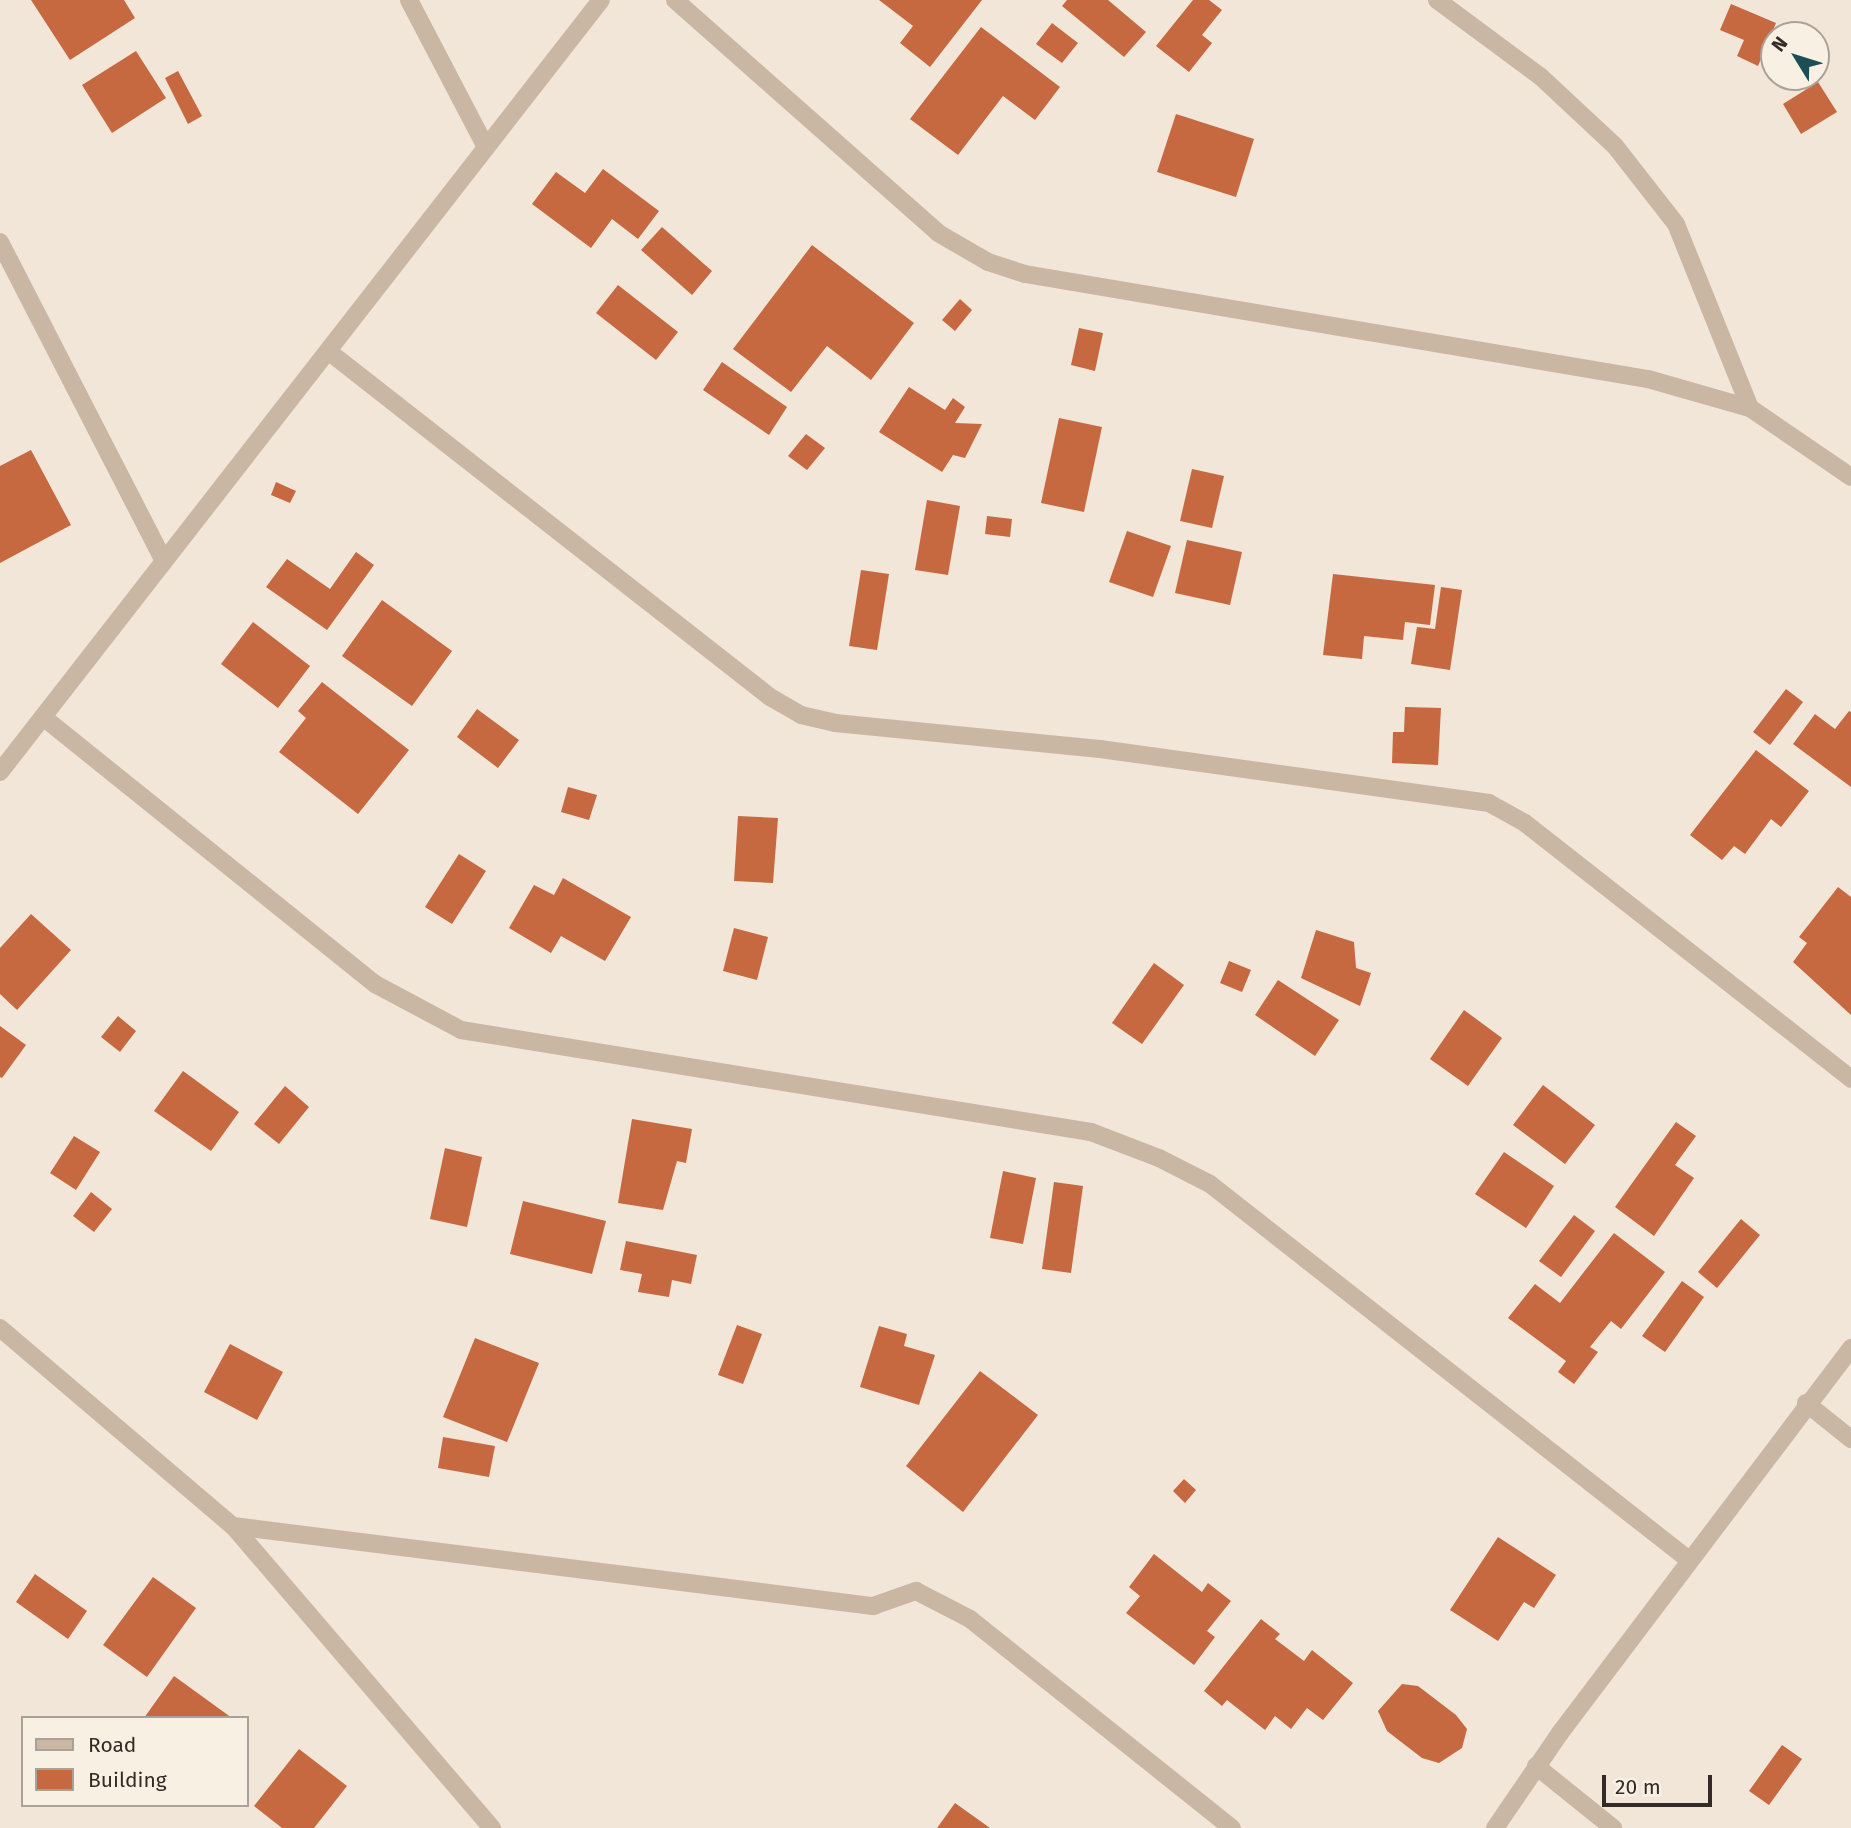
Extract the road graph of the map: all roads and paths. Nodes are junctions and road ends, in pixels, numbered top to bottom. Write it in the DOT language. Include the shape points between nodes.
graph roads {
  1 [pos="409,0"];
  2 [pos="601,0"];
  3 [pos="675,0"];
  4 [pos="1437,0"];
  5 [pos="486,147"];
  6 [pos="0,242"];
  7 [pos="328,351"];
  8 [pos="1750,408"];
  9 [pos="1851,477"];
  10 [pos="164,561"];
  11 [pos="43,717"];
  12 [pos="0,772"];
  13 [pos="1851,1079"];
  14 [pos="0,1328"];
  15 [pos="1851,1348"];
  16 [pos="1806,1403"];
  17 [pos="1851,1439"];
  18 [pos="233,1527"];
  19 [pos="1689,1560"];
  20 [pos="1536,1766"];
  21 [pos="492,1828"];
  22 [pos="1232,1828"];
  23 [pos="1495,1828"];
  24 [pos="1613,1828"];
  1 -- 5 [label="street"];
  2 -- 5 [label="street"];
  3 -- 8 [label="street" via="938,233 988,262 1038,276 1648,379"];
  4 -- 8 [label="street" via="1541,77 1596,128 1676,224"];
  5 -- 7 [label="street"];
  6 -- 10 [label="street"];
  7 -- 10 [label="street"];
  7 -- 13 [label="street" via="770,697 801,715 1100,749 1489,803 1525,823"];
  8 -- 9 [label="street"];
  10 -- 11 [label="street"];
  11 -- 12 [label="street"];
  11 -- 19 [label="street" via="375,984 461,1030 1091,1132 1210,1184"];
  14 -- 18 [label="street"];
  15 -- 16 [label="street"];
  16 -- 17 [label="street"];
  16 -- 19 [label="street"];
  18 -- 21 [label="street"];
  18 -- 22 [label="street" via="873,1606 916,1591 971,1619"];
  19 -- 20 [label="street"];
  20 -- 23 [label="street"];
  20 -- 24 [label="street"];
}
